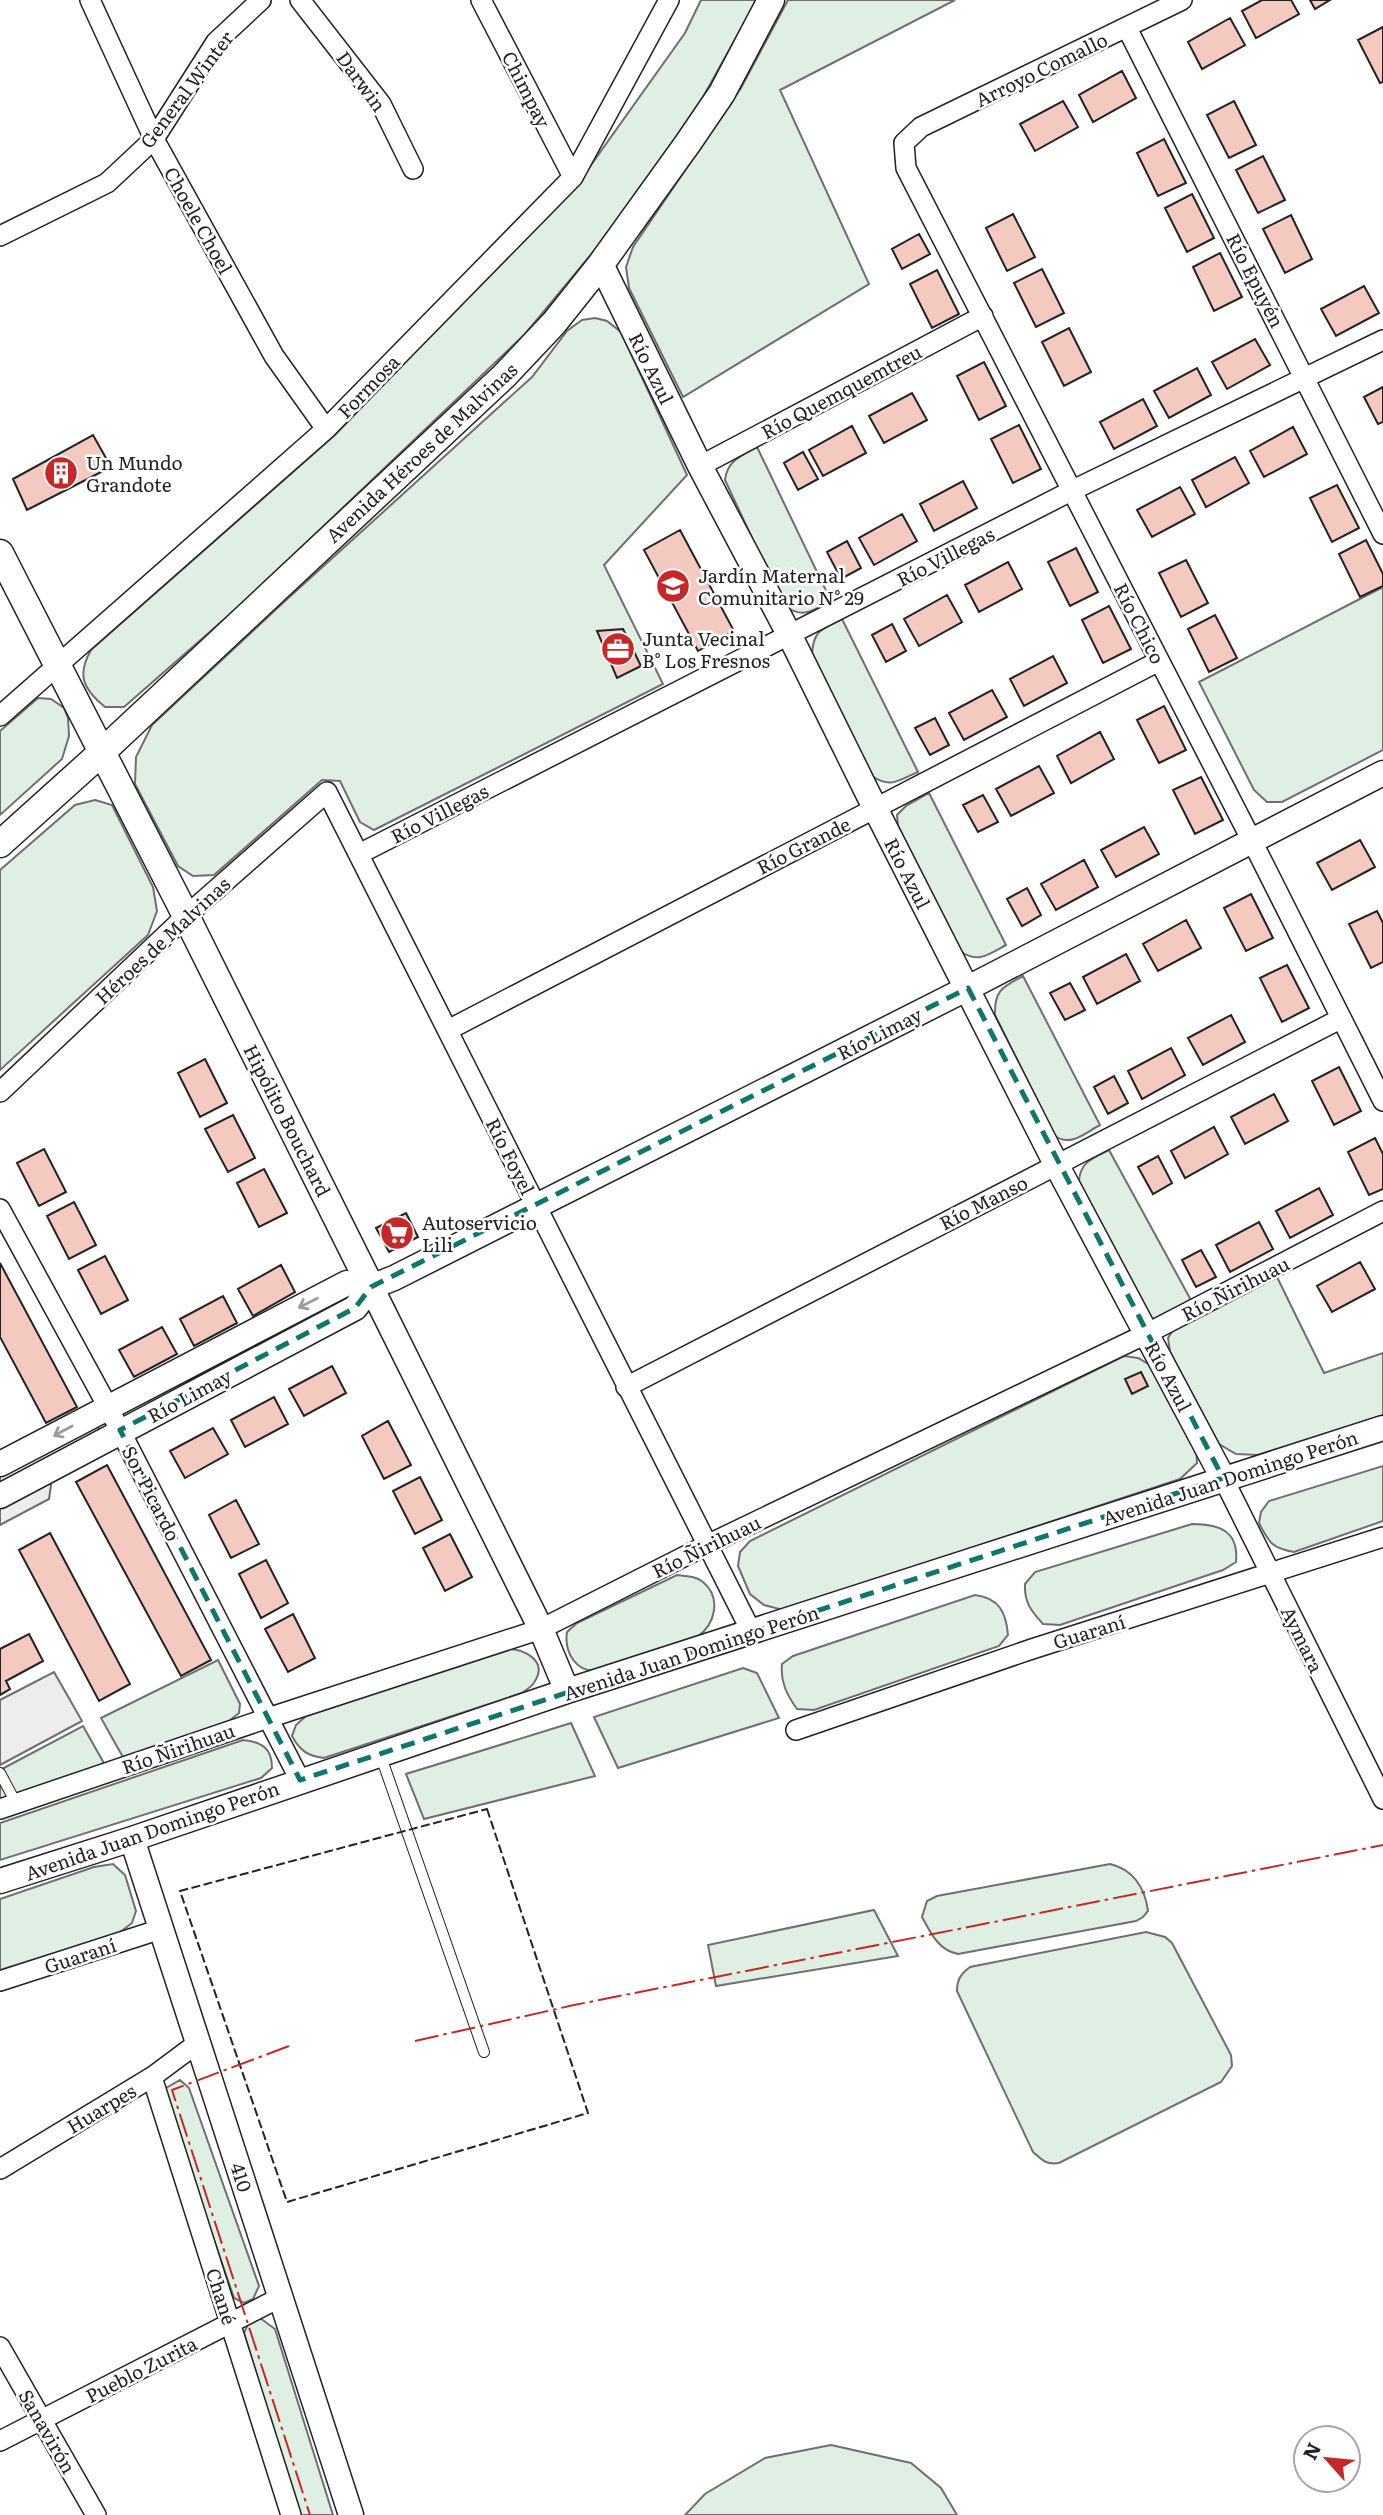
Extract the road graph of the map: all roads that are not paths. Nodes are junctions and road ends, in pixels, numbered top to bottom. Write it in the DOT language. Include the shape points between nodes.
graph roads {
  1 [pos="90,0"];
  2 [pos="261,0"];
  3 [pos="300,0"];
  4 [pos="481,0"];
  5 [pos="669,0"];
  6 [pos="771,0"];
  7 [pos="1182,0"];
  8 [pos="1127,28"];
  9 [pos="154,139"];
  10 [pos="904,143"];
  11 [pos="413,169"];
  12 [pos="573,177"];
  13 [pos="0,236"];
  14 [pos="601,264"];
  15 [pos="983,316"];
  16 [pos="1383,340"];
  17 [pos="1306,379"];
  18 [pos="326,429"];
  19 [pos="700,466"];
  20 [pos="1073,490"];
  21 [pos="1383,534"];
  22 [pos="0,553"];
  23 [pos="790,636"];
  24 [pos="1159,661"];
  25 [pos="57,666"];
  26 [pos="0,716"];
  27 [pos="101,753"];
  28 [pos="1383,773"];
  29 [pos="327,792"];
  30 [pos="875,808"];
  31 [pos="1252,841"];
  32 [pos="0,844"];
  33 [pos="359,854"];
  34 [pos="186,916"];
  35 [pos="968,988"];
  36 [pos="1340,1018"];
  37 [pos="448,1030"];
  38 [pos="0,1093"];
  39 [pos="1383,1101"];
  40 [pos="1056,1164"];
  41 [pos="536,1205"];
  42 [pos="0,1209"];
  43 [pos="1383,1211"];
  44 [pos="371,1287"];
  45 [pos="1146,1334"];
  46 [pos="626,1387"];
  47 [pos="108,1407"];
  48 [pos="1383,1428"];
  49 [pos="120,1430"];
  50 [pos="0,1464"];
  51 [pos="1223,1478"];
  52 [pos="0,1496"];
  53 [pos="1383,1537"];
  54 [pos="707,1545"];
  55 [pos="1271,1574"];
  56 [pos="541,1629"];
  57 [pos="752,1633"];
  58 [pos="567,1691"];
  59 [pos="268,1718"];
  60 [pos="796,1730"];
  61 [pos="380,1754"];
  62 [pos="0,1773"];
  63 [pos="300,1780"];
  64 [pos="1378,1780"];
  65 [pos="1383,1799"];
  66 [pos="8,1806"];
  67 [pos="132,1839"];
  68 [pos="0,1881"];
  69 [pos="160,1929"];
  70 [pos="0,1981"];
  71 [pos="199,2042"];
  72 [pos="484,2052"];
  73 [pos="152,2077"];
  74 [pos="0,2169"];
  75 [pos="281,2297"];
  76 [pos="231,2322"];
  77 [pos="0,2347"];
  78 [pos="41,2420"];
  79 [pos="0,2441"];
  80 [pos="96,2515"];
  81 [pos="291,2515"];
  82 [pos="351,2515"];
  1 -- 9 [label="street, Choele Choel"];
  2 -- 9 [label="street, General Winter" via="216,42"];
  3 -- 11 [label="street, Darwin" via="382,104"];
  4 -- 12 [label="street, Chimpay"];
  5 -- 12 [label="street, Formosa"];
  6 -- 14 [label="main road, Avenida Héroes de Malvinas" via="722,93"];
  7 -- 8 [label="street, Arroyo Comallo"];
  8 -- 10 [label="street, Arroyo Comallo" via="921,127"];
  8 -- 17 [label="street, Río Epuyén"];
  9 -- 13 [label="street, General Winter" via="107,183"];
  9 -- 18 [label="street, Choele Choel" via="274,356"];
  10 -- 15 [label="street, Río Chico" via="906,168"];
  12 -- 18 [label="street, Formosa"];
  14 -- 19 [label="street, Río Azul"];
  14 -- 27 [label="main road, Avenida Héroes de Malvinas" via="504,376"];
  15 -- 19 [label="street, Río Quemquemtreu"];
  15 -- 20 [label="street, Río Chico"];
  16 -- 17 [label="street, Río Villegas"];
  17 -- 20 [label="street, Río Villegas"];
  17 -- 21 [label="street, Río Epuyén"];
  18 -- 25 [label="street, Formosa"];
  19 -- 23 [label="street, Río Azul"];
  20 -- 23 [label="street, Río Villegas"];
  20 -- 24 [label="street, Río Chico"];
  22 -- 25 [label="main road, Hipólito Bouchard"];
  23 -- 30 [label="street, Río Azul"];
  23 -- 33 [label="street, Río Villegas"];
  24 -- 30 [label="street, Río Grande"];
  24 -- 31 [label="street, Río Chico"];
  25 -- 26 [label="street, Formosa"];
  25 -- 27 [label="main road, Hipólito Bouchard"];
  27 -- 32 [label="main road, Avenida Héroes de Malvinas"];
  27 -- 34 [label="main road, Hipólito Bouchard"];
  28 -- 31 [label="street, Río Limay"];
  29 -- 33 [label="street, Río Foyel"];
  29 -- 34 [label="street, Héroes de Malvinas"];
  30 -- 35 [label="street, Río Azul"];
  30 -- 37 [label="street, Río Grande"];
  31 -- 35 [label="street, Río Limay"];
  31 -- 36 [label="street, Río Chico"];
  33 -- 37 [label="street, Río Foyel"];
  34 -- 38 [label="street, Héroes de Malvinas"];
  34 -- 44 [label="main road, Hipólito Bouchard"];
  35 -- 40 [label="street, Río Azul"];
  35 -- 41 [label="street, Río Limay"];
  36 -- 39 [label="street, Río Chico"];
  36 -- 40 [label="street, Río Manso"];
  37 -- 41 [label="street, Río Foyel"];
  40 -- 45 [label="street, Río Azul"];
  40 -- 46 [label="street, Río Manso"];
  41 -- 44 [label="street, Río Limay"];
  41 -- 46 [label="street, Río Foyel"];
  42 -- 47 [label="street, Sor Picardo"];
  43 -- 45 [label="street, Río Ñirihuau"];
  44 -- 47 [label="street, Río Limay, one-way" via="347,1283"];
  44 -- 49 [label="street, Río Limay" via="355,1308"];
  44 -- 56 [label="street, Hipólito Bouchard"];
  45 -- 51 [label="street, Río Azul"];
  45 -- 54 [label="street, Río Ñirihuau"];
  46 -- 54 [label="street, Río Foyel"];
  47 -- 49 [label="street, Sor Picardo"];
  47 -- 50 [label="street, Río Limay, one-way"];
  48 -- 51 [label="street, Avenida Juan Domingo Perón"];
  49 -- 52 [label="street, Río Limay"];
  49 -- 59 [label="street, Sor Picardo"];
  51 -- 55 [label="street, Aymara"];
  51 -- 57 [label="street, Avenida Juan Domingo Perón"];
  53 -- 55 [label="street, Guaraní"];
  54 -- 56 [label="street, Río Ñirihuau"];
  54 -- 57 [label="street, Río Foyel"];
  55 -- 60 [label="street, Guaraní" via="1032,1648"];
  55 -- 64 [label="street, Aymara"];
  56 -- 58 [label="street, Hipólito Bouchard"];
  56 -- 59 [label="street, Río Ñirihuau"];
  57 -- 58 [label="street, Avenida Juan Domingo Perón"];
  58 -- 61 [label="street, Avenida Juan Domingo Perón"];
  59 -- 63 [label="street, Sor Picardo"];
  59 -- 66 [label="street, Río Ñirihuau"];
  61 -- 63 [label="street, Avenida Juan Domingo Perón"];
  61 -- 72 [label="lane"];
  62 -- 66 [label="lane"];
  63 -- 67 [label="street, Avenida Juan Domingo Perón"];
  64 -- 65 [label="street, Aymara"];
  67 -- 68 [label="street, Avenida Juan Domingo Perón"];
  67 -- 69 [label="street, 410"];
  69 -- 70 [label="street, Guaraní"];
  69 -- 71 [label="street, 410"];
  71 -- 73 [label="street, Huarpes"];
  71 -- 75 [label="street, 410"];
  73 -- 74 [label="street, Huarpes"];
  73 -- 76 [label="street, Chané"];
  75 -- 76 [label="street, Pueblo Zurita"];
  75 -- 82 [label="street, 410"];
  76 -- 78 [label="street, Pueblo Zurita"];
  76 -- 81 [label="street, Chané"];
  77 -- 78 [label="street, Sanavirón"];
  78 -- 79 [label="street, Pueblo Zurita"];
  78 -- 80 [label="street, Sanavirón"];
}
